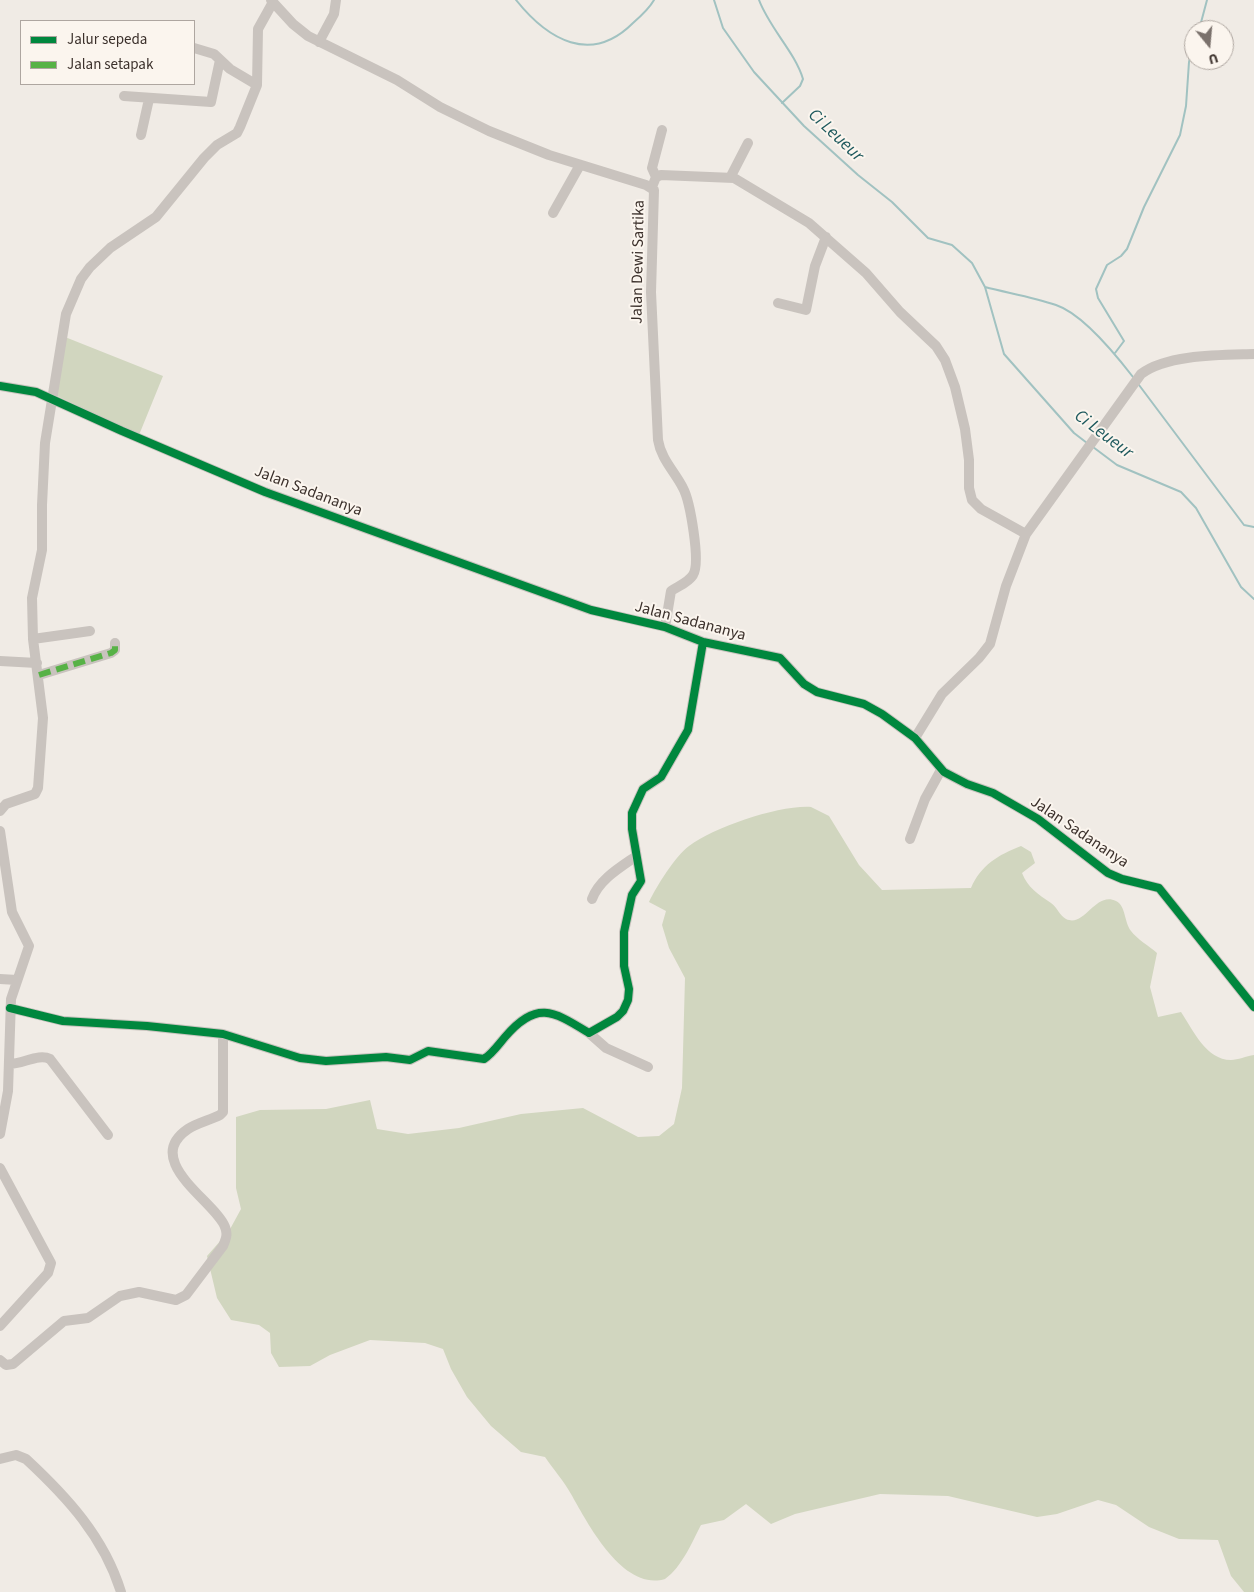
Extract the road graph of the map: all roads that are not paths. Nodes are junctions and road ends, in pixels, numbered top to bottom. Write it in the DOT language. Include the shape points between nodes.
graph roads {
  1 [pos="336,0"];
  2 [pos="272,1"];
  3 [pos="319,42"];
  4 [pos="195,48"];
  5 [pos="220,60"];
  6 [pos="257,85"];
  7 [pos="124,96"];
  8 [pos="150,99"];
  9 [pos="662,130"];
  10 [pos="141,136"];
  11 [pos="748,143"];
  12 [pos="580,165"];
  13 [pos="731,176"];
  14 [pos="656,177"];
  15 [pos="652,187"];
  16 [pos="553,214"];
  17 [pos="826,236"];
  18 [pos="778,303"];
  19 [pos="1254,354"];
  20 [pos="0,386"];
  21 [pos="51,398"];
  22 [pos="1026,534"];
  23 [pos="665,627"];
  24 [pos="90,631"];
  25 [pos="33,640"];
  26 [pos="703,642"];
  27 [pos="115,644"];
  28 [pos="0,661"];
  29 [pos="37,663"];
  30 [pos="39,675"];
  31 [pos="915,738"];
  32 [pos="941,770"];
  33 [pos="0,810"];
  34 [pos="0,831"];
  35 [pos="910,839"];
  36 [pos="635,857"];
  37 [pos="592,899"];
  38 [pos="0,979"];
  39 [pos="16,980"];
  40 [pos="1254,1007"];
  41 [pos="10,1008"];
  42 [pos="590,1033"];
  43 [pos="223,1034"];
  44 [pos="9,1064"];
  45 [pos="648,1067"];
  46 [pos="0,1134"];
  47 [pos="108,1135"];
  48 [pos="0,1168"];
  49 [pos="0,1326"];
  50 [pos="0,1360"];
  51 [pos="0,1457"];
  52 [pos="121,1592"];
  1 -- 3 [label="street" via="334,14"];
  2 -- 3 [label="street, Jalan Dewi Sartika" via="293,24"];
  2 -- 6 [label="street" via="258,29"];
  3 -- 12 [label="street, Jalan Dewi Sartika" via="397,80 427,100 489,131"];
  4 -- 5 [label="street" via="210,52"];
  5 -- 6 [label="street"];
  5 -- 8 [label="street" via="211,102"];
  6 -- 21 [label="street" via="248,113 236,133 204,158 161,212 110,248 81,279 66,314"];
  7 -- 8 [label="street"];
  8 -- 10 [label="street"];
  9 -- 14 [label="street" via="652,168"];
  11 -- 13 [label="street"];
  12 -- 15 [label="street, Jalan Dewi Sartika"];
  12 -- 16 [label="street"];
  13 -- 14 [label="street"];
  13 -- 17 [label="street"];
  14 -- 15 [label="street"];
  15 -- 23 [label="street, Jalan Dewi Sartika" via="655,192 651,292 658,440 663,457 688,498 695,547 694,572 690,579 671,591"];
  17 -- 18 [label="street" via="814,270 806,310"];
  17 -- 22 [label="street" via="866,273 946,360 965,429 970,495 981,508"];
  19 -- 22 [label="street" via="1210,356 1163,364 1144,372"];
  20 -- 21 [label="street, Jalan Sadananya" via="24,388"];
  21 -- 23 [label="street, Jalan Sadananya" via="265,492 591,610"];
  21 -- 25 [label="street" via="43,480 42,550 32,598"];
  22 -- 31 [label="street" via="1014,561 990,644 942,694"];
  23 -- 26 [label="street, Jalan Sadananya"];
  24 -- 25 [label="street"];
  25 -- 29 [label="street"];
  26 -- 31 [label="street, Jalan Sadananya" via="780,658 810,688 864,704"];
  26 -- 36 [label="street" via="688,730 661,777 643,789 632,813"];
  27 -- 30 [label="street" via="111,653"];
  28 -- 29 [label="street"];
  29 -- 30 [label="street"];
  30 -- 33 [label="street" via="43,718 38,790 31,796 6,804"];
  31 -- 32 [label="street, Jalan Sadananya"];
  32 -- 35 [label="street" via="925,799"];
  32 -- 40 [label="street, Jalan Sadananya" via="993,793 1038,819 1108,872 1159,888"];
  34 -- 39 [label="street" via="12,912 29,946"];
  36 -- 37 [label="street" via="608,877"];
  36 -- 42 [label="street" via="641,880 632,895 624,932 628,1000 616,1018"];
  38 -- 39 [label="street"];
  39 -- 41 [label="street"];
  41 -- 43 [label="street" via="63,1021"];
  41 -- 44 [label="street"];
  42 -- 43 [label="street" via="562,1018 540,1012 519,1022 484,1060 428,1051 410,1060 386,1057 326,1061 300,1058"];
  42 -- 45 [label="street" via="606,1048"];
  43 -- 50 [label="street" via="224,1112 187,1129 176,1141 174,1155 185,1182 225,1226 223,1246 186,1295 171,1300 139,1292 120,1296 88,1318 64,1321 13,1364"];
  44 -- 46 [label="street"];
  44 -- 47 [label="street" via="21,1064 39,1057 50,1059"];
  48 -- 49 [label="street" via="52,1263 48,1273"];
  51 -- 52 [label="street" via="16,1455 26,1458 74,1506 109,1560"];
}
